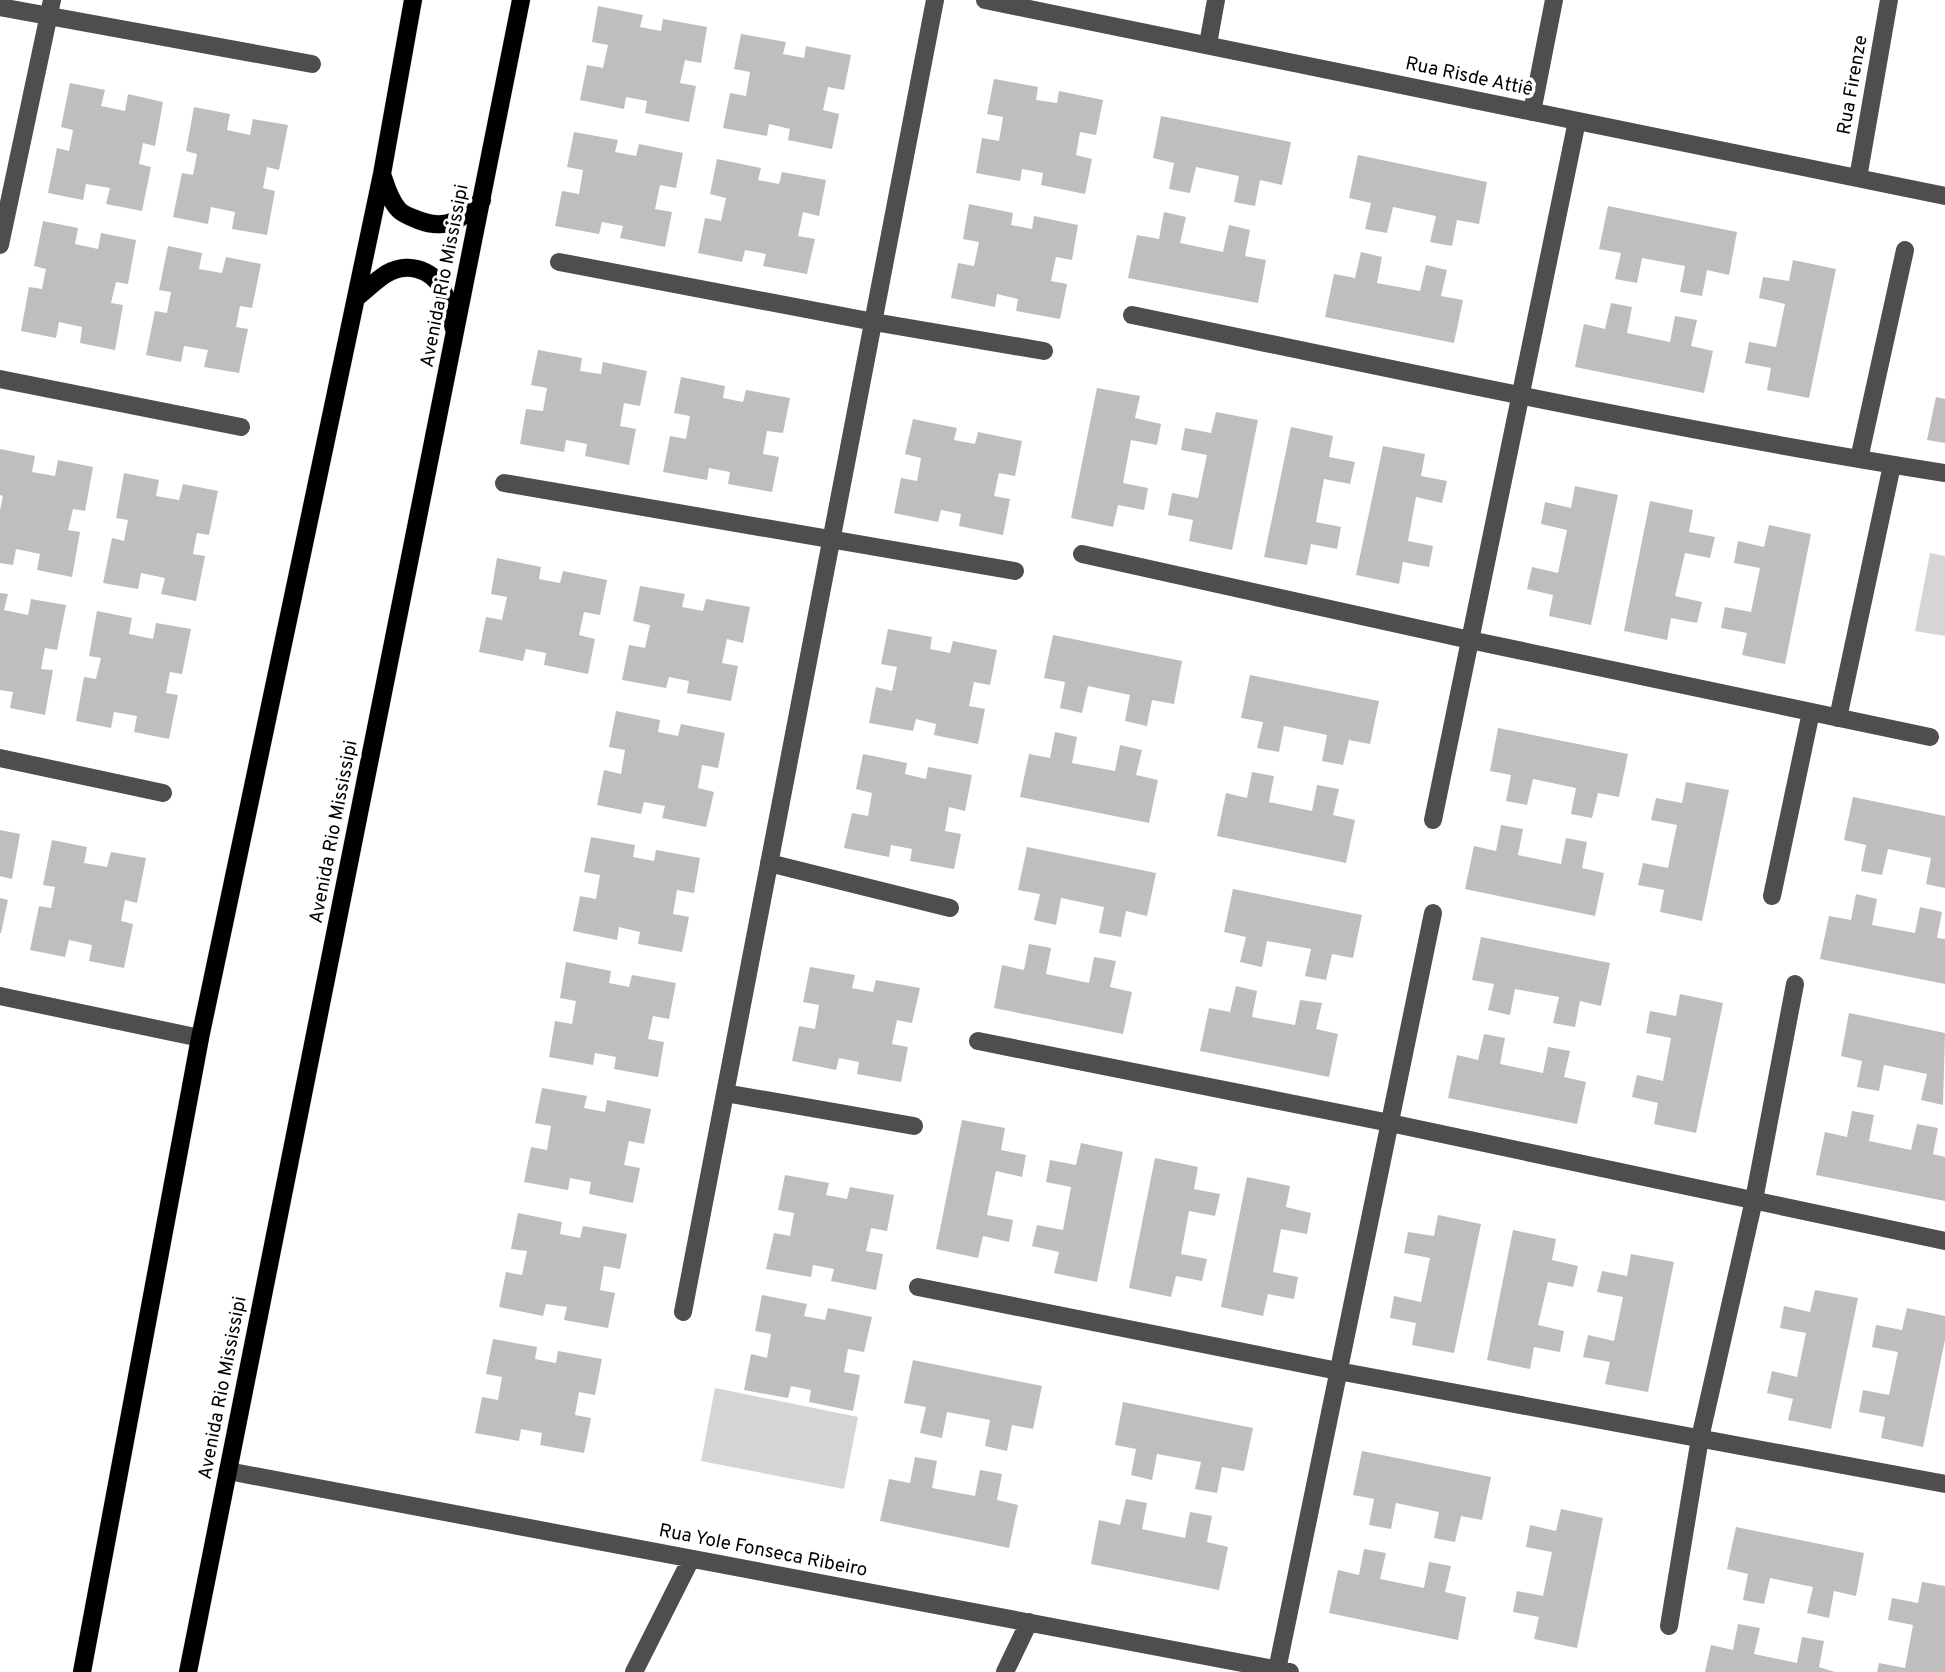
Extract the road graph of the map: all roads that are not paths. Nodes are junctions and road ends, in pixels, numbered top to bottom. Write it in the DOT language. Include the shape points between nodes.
graph roads {
  1 [pos="413,0"];
  2 [pos="521,0"];
  3 [pos="935,0"];
  4 [pos="985,0"];
  5 [pos="1216,0"];
  6 [pos="1554,0"];
  7 [pos="1889,0"];
  8 [pos="0,6"];
  9 [pos="51,8"];
  10 [pos="1208,44"];
  11 [pos="312,64"];
  12 [pos="1532,112"];
  13 [pos="1577,121"];
  14 [pos="382,174"];
  15 [pos="1858,178"];
  16 [pos="1945,196"];
  17 [pos="482,200"];
  18 [pos="0,245"];
  19 [pos="1905,250"];
  20 [pos="559,262"];
  21 [pos="356,298"];
  22 [pos="1132,315"];
  23 [pos="873,322"];
  24 [pos="455,333"];
  25 [pos="1044,351"];
  26 [pos="0,379"];
  27 [pos="1521,395"];
  28 [pos="242,427"];
  29 [pos="1859,459"];
  30 [pos="1892,465"];
  31 [pos="1945,473"];
  32 [pos="504,482"];
  33 [pos="832,539"];
  34 [pos="1082,554"];
  35 [pos="1015,571"];
  36 [pos="1470,640"];
  37 [pos="1811,712"];
  38 [pos="1838,718"];
  39 [pos="1930,737"];
  40 [pos="0,758"];
  41 [pos="163,793"];
  42 [pos="1433,820"];
  43 [pos="769,863"];
  44 [pos="1772,896"];
  45 [pos="950,908"];
  46 [pos="1433,913"];
  47 [pos="1795,984"];
  48 [pos="0,996"];
  49 [pos="200,1038"];
  50 [pos="978,1041"];
  51 [pos="725,1093"];
  52 [pos="1390,1123"];
  53 [pos="914,1126"];
  54 [pos="1755,1200"];
  55 [pos="1945,1241"];
  56 [pos="918,1287"];
  57 [pos="683,1312"];
  58 [pos="1338,1371"];
  59 [pos="1700,1438"];
  60 [pos="228,1471"];
  61 [pos="1945,1484"];
  62 [pos="691,1559"];
  63 [pos="1029,1622"];
  64 [pos="1669,1626"];
  65 [pos="80,1669"];
  66 [pos="1283,1671"];
  67 [pos="188,1672"];
  68 [pos="634,1672"];
  69 [pos="1006,1672"];
  1 -- 14 [label="main road"];
  2 -- 17 [label="main road, Avenida Rio Mississipi"];
  3 -- 23 [label="street"];
  4 -- 10 [label="street, Rua Risde Attiê"];
  5 -- 10 [label="street"];
  6 -- 12 [label="street"];
  7 -- 15 [label="street, Rua Firenze"];
  8 -- 9 [label="street"];
  9 -- 11 [label="street"];
  9 -- 18 [label="street"];
  10 -- 12 [label="street, Rua Risde Attiê"];
  12 -- 13 [label="street, Rua Risde Attiê"];
  13 -- 15 [label="street, Rua Risde Attiê"];
  13 -- 27 [label="street"];
  14 -- 17 [label="main road" via="398,209 434,226 458,219"];
  14 -- 21 [label="main road"];
  15 -- 16 [label="street, Rua Risde Attiê"];
  17 -- 24 [label="main road, Avenida Rio Mississipi"];
  19 -- 29 [label="street"];
  20 -- 23 [label="street"];
  21 -- 24 [label="main road" via="386,274 406,266 426,272 438,280 446,296"];
  21 -- 49 [label="main road"];
  22 -- 27 [label="street"];
  23 -- 25 [label="street"];
  23 -- 33 [label="street"];
  24 -- 60 [label="main road, Avenida Rio Mississipi"];
  26 -- 28 [label="street"];
  27 -- 29 [label="street"];
  27 -- 36 [label="street"];
  29 -- 30 [label="street"];
  30 -- 31 [label="street"];
  30 -- 38 [label="street"];
  32 -- 33 [label="street"];
  33 -- 35 [label="street"];
  33 -- 43 [label="street"];
  34 -- 36 [label="street"];
  36 -- 37 [label="street"];
  36 -- 42 [label="street"];
  37 -- 38 [label="street"];
  37 -- 44 [label="street"];
  38 -- 39 [label="street"];
  40 -- 41 [label="street"];
  43 -- 45 [label="street"];
  43 -- 51 [label="street"];
  46 -- 52 [label="street"];
  47 -- 54 [label="street"];
  48 -- 49 [label="street"];
  49 -- 65 [label="main road"];
  50 -- 52 [label="street"];
  51 -- 53 [label="street"];
  51 -- 57 [label="street"];
  52 -- 54 [label="street"];
  52 -- 58 [label="street"];
  54 -- 55 [label="street"];
  54 -- 59 [label="street"];
  56 -- 58 [label="street"];
  58 -- 59 [label="street"];
  58 -- 66 [label="street"];
  59 -- 61 [label="street"];
  59 -- 64 [label="street"];
  60 -- 62 [label="street, Rua Yole Fonseca Ribeiro"];
  60 -- 67 [label="main road, Avenida Rio Mississipi"];
  62 -- 63 [label="street, Rua Yole Fonseca Ribeiro"];
  62 -- 68 [label="street"];
  63 -- 66 [label="street, Rua Yole Fonseca Ribeiro"];
  63 -- 69 [label="street"];
}
